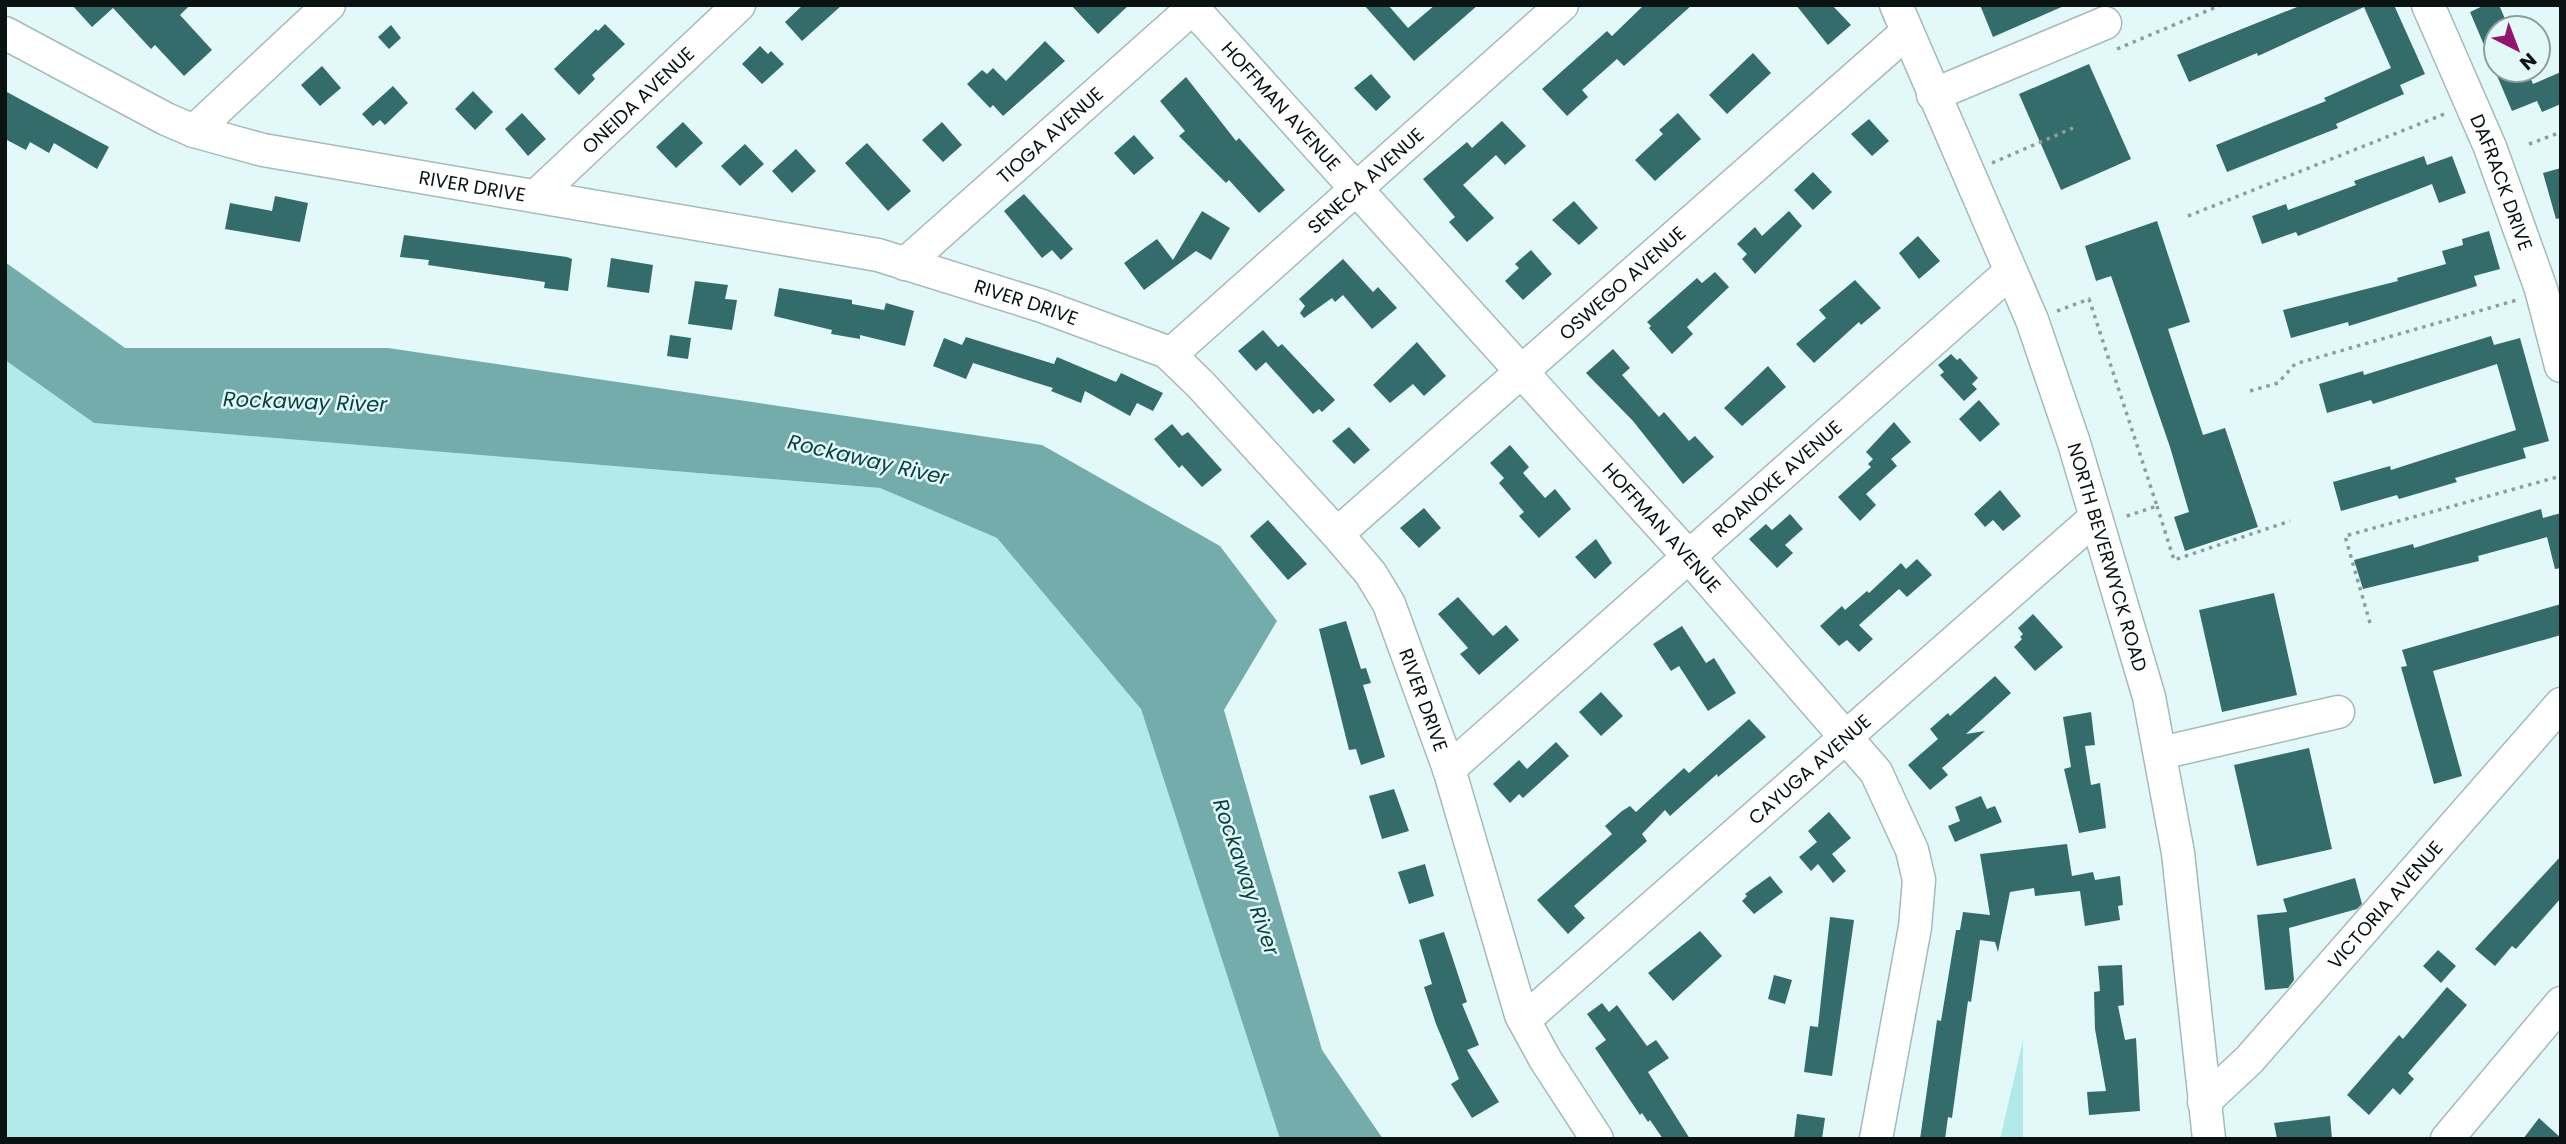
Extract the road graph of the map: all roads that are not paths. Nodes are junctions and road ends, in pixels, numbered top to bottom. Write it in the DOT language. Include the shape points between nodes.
graph roads {
  1 [pos="328,5"];
  2 [pos="739,5"];
  3 [pos="1562,5"];
  4 [pos="2428,5"];
  5 [pos="1193,6"];
  6 [pos="1902,19"];
  7 [pos="5,33"];
  8 [pos="2111,36"];
  9 [pos="1933,95"];
  10 [pos="194,131"];
  11 [pos="1356,190"];
  12 [pos="536,196"];
  13 [pos="905,264"];
  14 [pos="2010,272"];
  15 [pos="1170,355"];
  16 [pos="2561,366"];
  17 [pos="1521,372"];
  18 [pos="2096,522"];
  19 [pos="1337,534"];
  20 [pos="1689,557"];
  21 [pos="2561,704"];
  22 [pos="2339,712"];
  23 [pos="1848,738"];
  24 [pos="2161,753"];
  25 [pos="1449,769"];
  26 [pos="2561,1003"];
  27 [pos="1524,1020"];
  28 [pos="2204,1102"];
  29 [pos="1597,1139"];
  30 [pos="1876,1139"];
  31 [pos="2209,1139"];
  32 [pos="2447,1139"];
  1 -- 10 [label="street"];
  2 -- 12 [label="street, ONEIDA AVENUE"];
  3 -- 11 [label="street, SENECA AVENUE"];
  4 -- 16 [label="street, DAFRACK DRIVE" via="2490,147 2541,289"];
  5 -- 11 [label="street, HOFFMAN AVENUE"];
  5 -- 13 [label="street, TIOGA AVENUE"];
  6 -- 9 [label="street, NORTH BEVERWYCK ROAD"];
  6 -- 17 [label="street, OSWEGO AVENUE"];
  7 -- 10 [label="street, RIVER DRIVE"];
  8 -- 9 [label="street"];
  9 -- 14 [label="street, NORTH BEVERWYCK ROAD"];
  10 -- 12 [label="street, RIVER DRIVE" via="263,150"];
  11 -- 15 [label="street, SENECA AVENUE"];
  11 -- 17 [label="street, HOFFMAN AVENUE"];
  12 -- 13 [label="street, RIVER DRIVE" via="878,255"];
  13 -- 15 [label="street, RIVER DRIVE" via="1042,306"];
  14 -- 18 [label="street, NORTH BEVERWYCK ROAD" via="2032,320"];
  14 -- 20 [label="street, ROANOKE AVENUE"];
  15 -- 19 [label="street, RIVER DRIVE"];
  17 -- 19 [label="street, OSWEGO AVENUE"];
  17 -- 20 [label="street, HOFFMAN AVENUE"];
  18 -- 23 [label="street, CAYUGA AVENUE"];
  18 -- 24 [label="street, NORTH BEVERWYCK ROAD" via="2149,697"];
  19 -- 25 [label="street, RIVER DRIVE" via="1389,604"];
  20 -- 23 [label="street, HOFFMAN AVENUE"];
  20 -- 25 [label="street, ROANOKE AVENUE"];
  21 -- 28 [label="street, VICTORIA AVENUE" via="2249,1060"];
  22 -- 24 [label="street"];
  23 -- 27 [label="street, CAYUGA AVENUE"];
  23 -- 30 [label="street, HOFFMAN AVENUE" via="1876,772 1912,850 1919,880 1915,927"];
  24 -- 28 [label="street, NORTH BEVERWYCK ROAD" via="2178,853"];
  25 -- 27 [label="street, RIVER DRIVE"];
  26 -- 32 [label="street"];
  27 -- 29 [label="street, RIVER DRIVE"];
  28 -- 31 [label="street, NORTH BEVERWYCK ROAD"];
}
